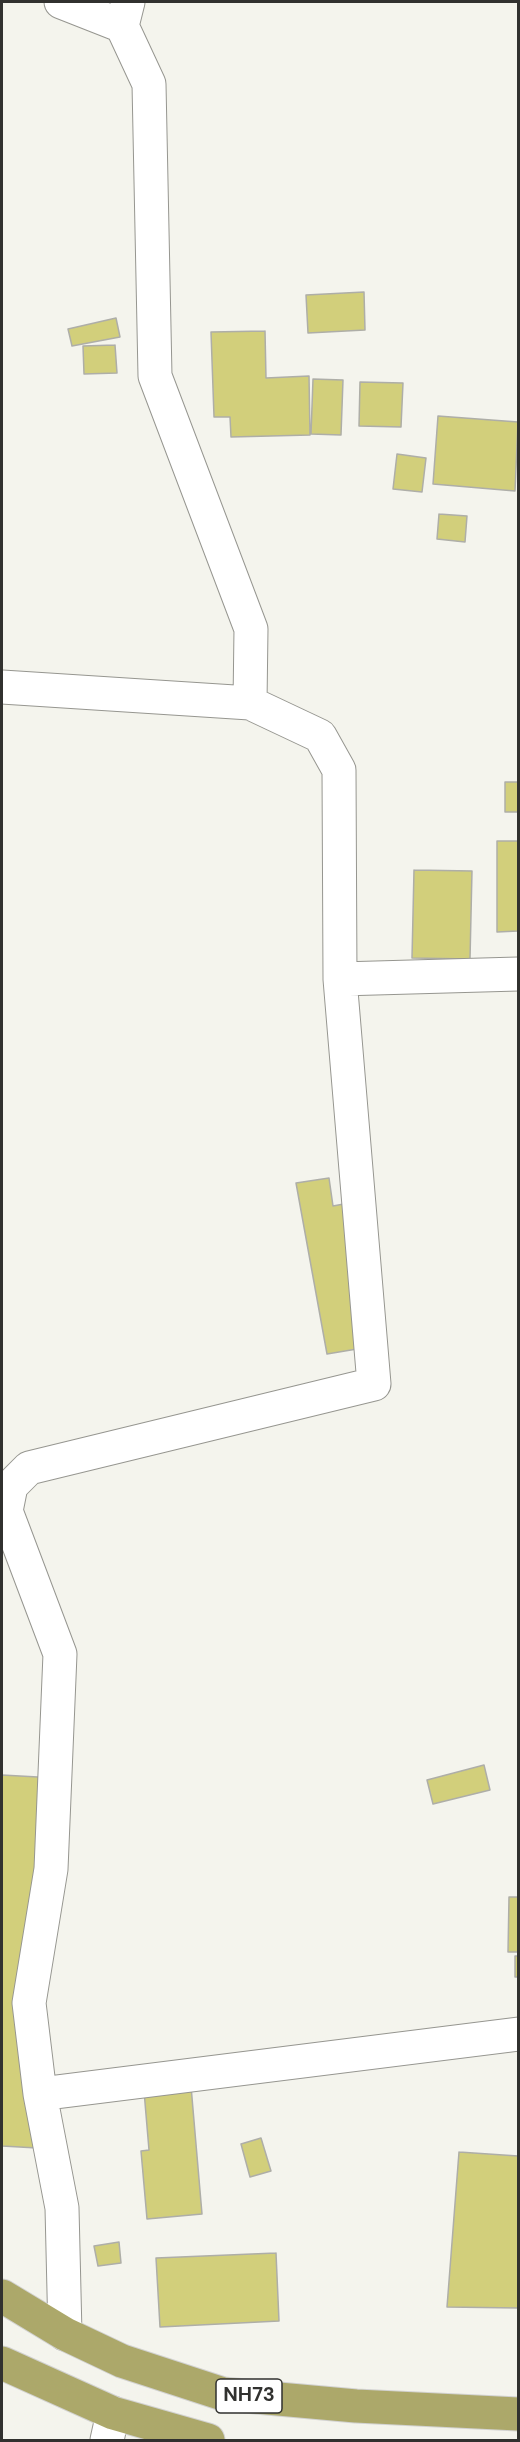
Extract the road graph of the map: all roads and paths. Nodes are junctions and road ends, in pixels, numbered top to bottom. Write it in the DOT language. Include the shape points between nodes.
graph roads {
  1 [pos="61,2"];
  2 [pos="125,14"];
  3 [pos="2,687"];
  4 [pos="250,703"];
  5 [pos="519,974"];
  6 [pos="340,979"];
  7 [pos="519,2034"];
  8 [pos="40,2094"];
  9 [pos="2,2296"];
  10 [pos="65,2334"];
  11 [pos="2,2363"];
  12 [pos="519,2414"];
  13 [pos="110,2427"];
  14 [pos="208,2440"];
  1 -- 2 [label="street"];
  2 -- 4 [label="street" via="149,84 155,376 251,629"];
  3 -- 4 [label="street"];
  4 -- 6 [label="street" via="320,736 339,770"];
  5 -- 6 [label="street"];
  6 -- 8 [label="street" via="375,1384 30,1468 11,1486 6,1511 60,1654 51,1869 29,2003"];
  7 -- 8 [label="street"];
  8 -- 10 [label="street" via="62,2208"];
  9 -- 10 [label="highway, NH73"];
  10 -- 12 [label="highway, NH73" via="122,2361 223,2394 356,2406"];
  11 -- 13 [label="highway, NH73"];
  13 -- 14 [label="highway, NH73"];
}
